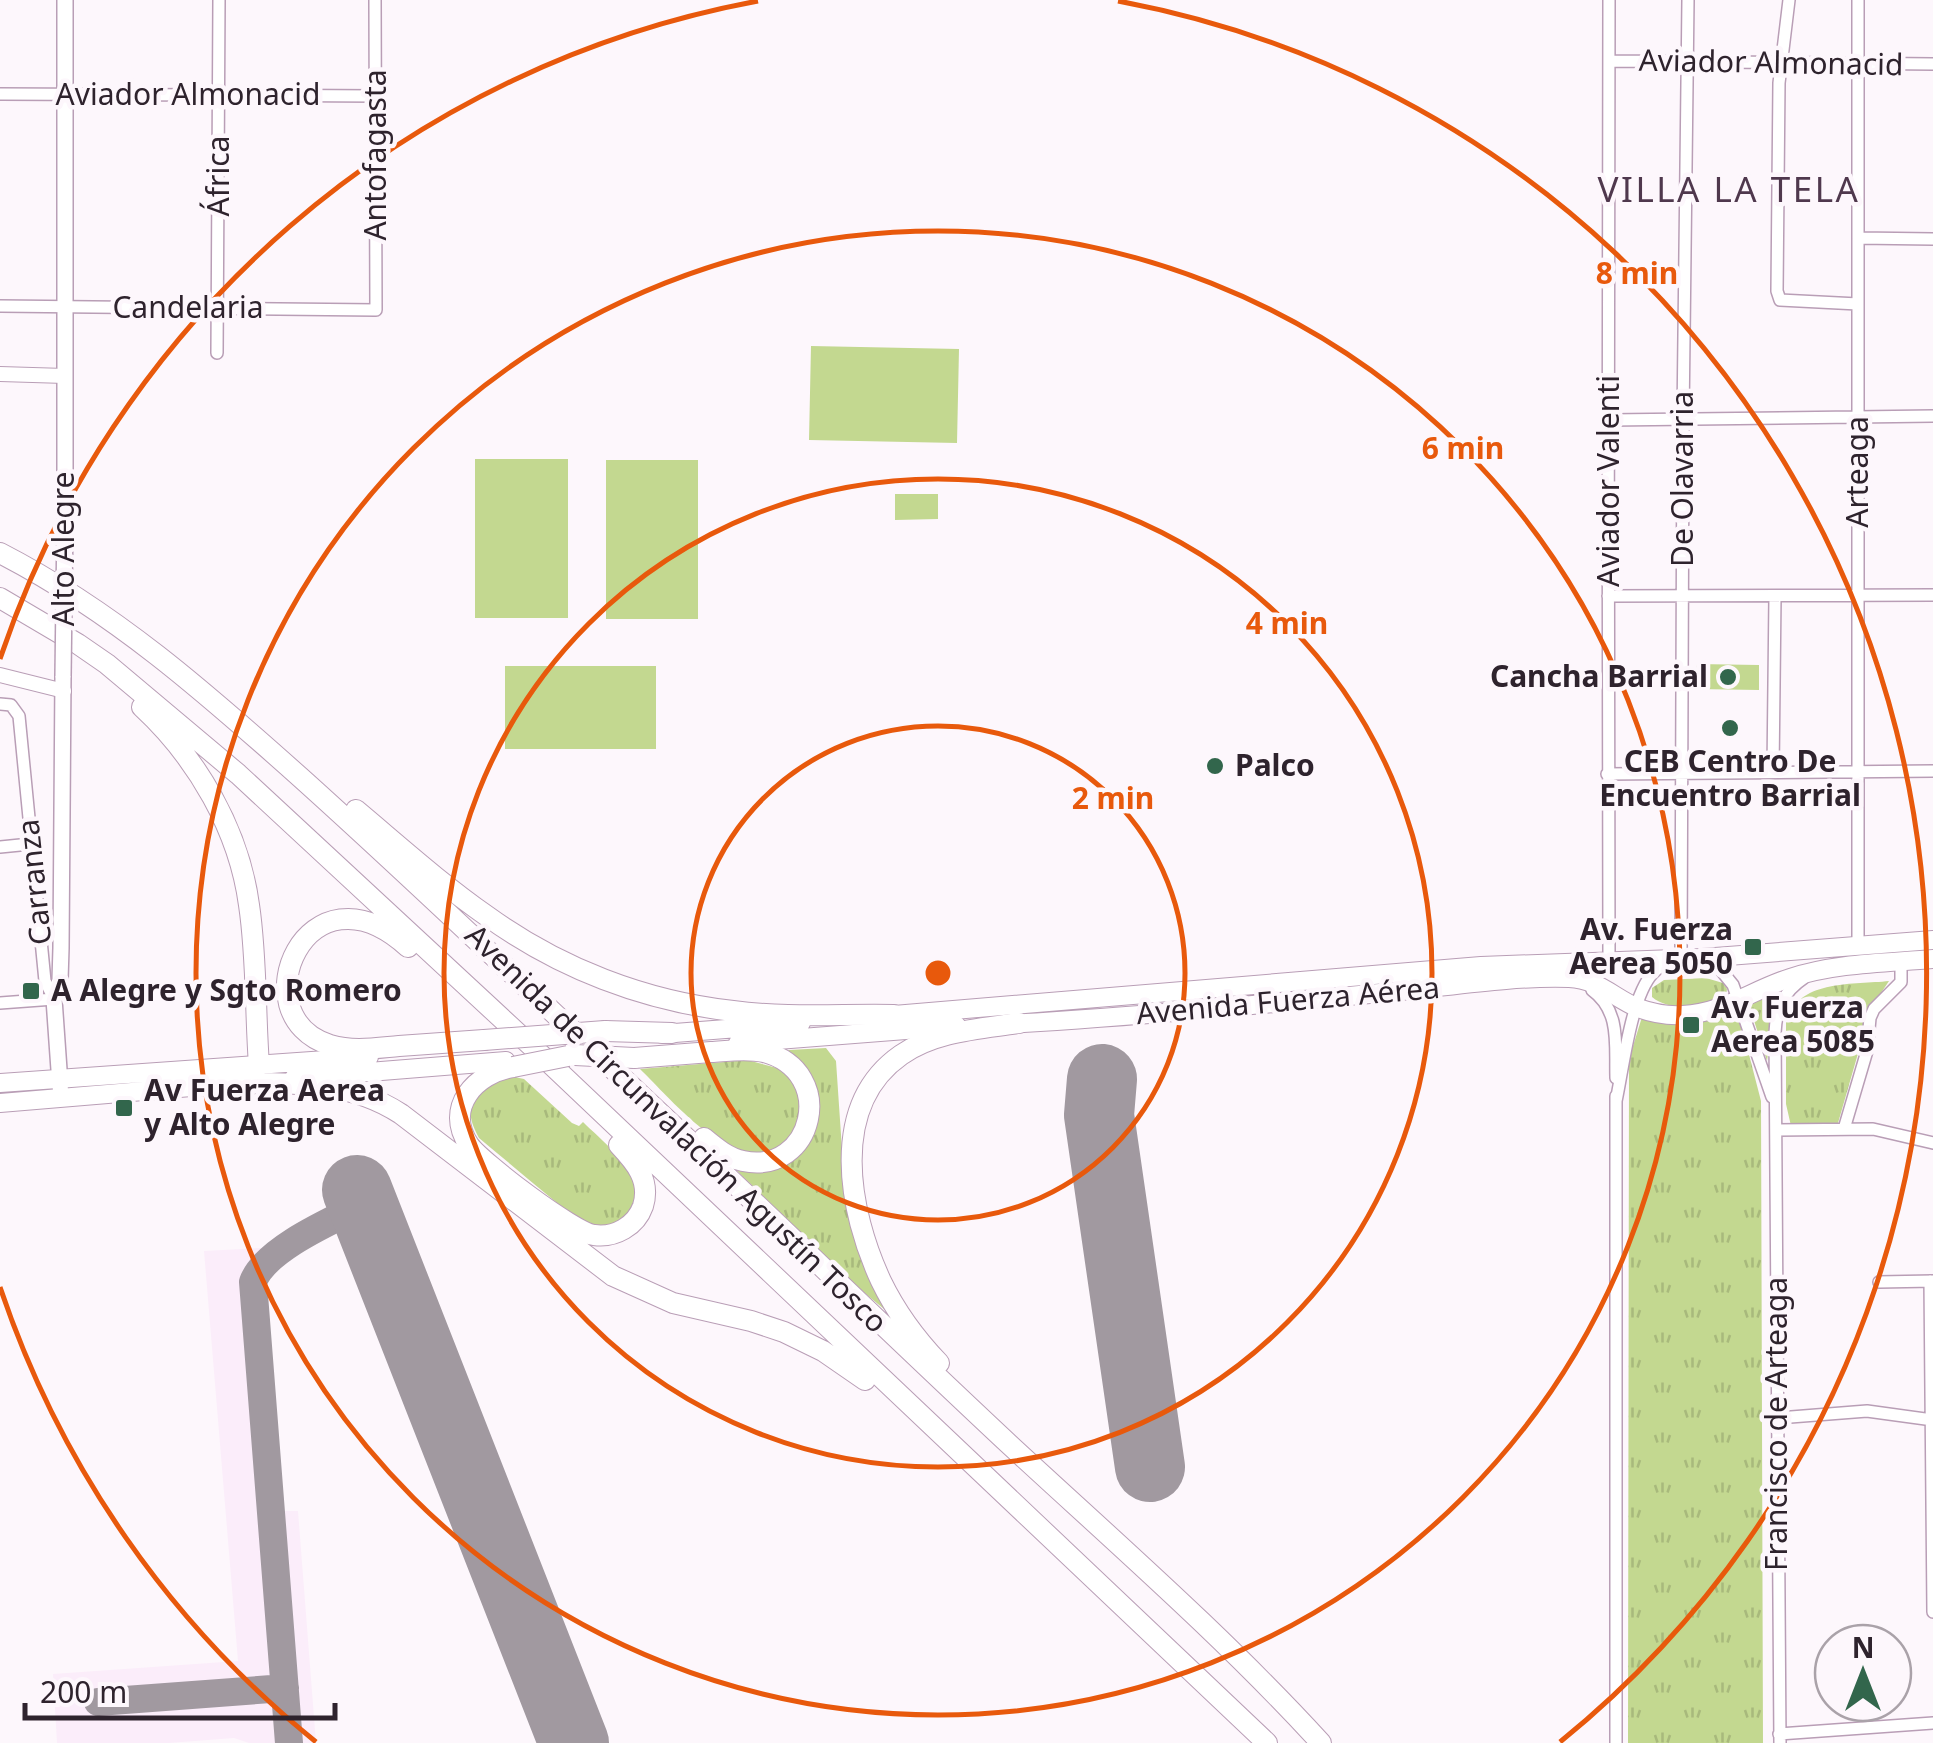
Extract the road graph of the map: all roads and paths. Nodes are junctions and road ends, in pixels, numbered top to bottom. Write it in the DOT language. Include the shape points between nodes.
graph roads {
  1 [pos="65,0"];
  2 [pos="219,0"];
  3 [pos="375,0"];
  4 [pos="1608,0"];
  5 [pos="1688,0"];
  6 [pos="1788,0"];
  7 [pos="1858,0"];
  8 [pos="1609,61"];
  9 [pos="1688,62"];
  10 [pos="1780,63"];
  11 [pos="1858,64"];
  12 [pos="1933,64"];
  13 [pos="0,94"];
  14 [pos="65,94"];
  15 [pos="219,95"];
  16 [pos="376,96"];
  17 [pos="1858,238"];
  18 [pos="1933,239"];
  19 [pos="1858,304"];
  20 [pos="0,306"];
  21 [pos="64,307"];
  22 [pos="218,307"];
  23 [pos="376,310"];
  24 [pos="216,352"];
  25 [pos="0,374"];
  26 [pos="64,376"];
  27 [pos="1933,416"];
  28 [pos="1858,417"];
  29 [pos="1683,419"];
  30 [pos="1610,420"];
  31 [pos="0,538"];
  32 [pos="0,553"];
  33 [pos="1933,595"];
  34 [pos="1608,596"];
  35 [pos="1682,596"];
  36 [pos="1775,596"];
  37 [pos="1858,596"];
  38 [pos="0,598"];
  39 [pos="86,602"];
  40 [pos="0,610"];
  41 [pos="116,623"];
  42 [pos="0,674"];
  43 [pos="63,684"];
  44 [pos="6,705"];
  45 [pos="1933,771"];
  46 [pos="1773,772"];
  47 [pos="1858,772"];
  48 [pos="1607,774"];
  49 [pos="1680,774"];
  50 [pos="356,810"];
  51 [pos="30,844"];
  52 [pos="0,847"];
  53 [pos="1933,940"];
  54 [pos="1858,944"];
  55 [pos="1681,958"];
  56 [pos="1702,958"];
  57 [pos="1933,959"];
  58 [pos="1609,962"];
  59 [pos="1901,962"];
  60 [pos="1816,971"];
  61 [pos="1571,978"];
  62 [pos="1224,988"];
  63 [pos="54,999"];
  64 [pos="1739,1001"];
  65 [pos="0,1003"];
  66 [pos="1226,1007"];
  67 [pos="1636,1007"];
  68 [pos="894,1015"];
  69 [pos="1019,1023"];
  70 [pos="672,1034"];
  71 [pos="488,1044"];
  72 [pos="537,1051"];
  73 [pos="631,1055"];
  74 [pos="509,1064"];
  75 [pos="260,1065"];
  76 [pos="0,1083"];
  77 [pos="226,1084"];
  78 [pos="60,1088"];
  79 [pos="1616,1101"];
  80 [pos="0,1103"];
  81 [pos="1775,1105"];
  82 [pos="1776,1130"];
  83 [pos="1844,1130"];
  84 [pos="1933,1143"];
  85 [pos="1931,1281"];
  86 [pos="1880,1282"];
  87 [pos="1778,1418"];
  88 [pos="1931,1420"];
  89 [pos="1002,1437"];
  90 [pos="1024,1512"];
  91 [pos="1933,1612"];
  92 [pos="1933,1723"];
  93 [pos="1780,1739"];
  94 [pos="1266,1743"];
  95 [pos="1322,1743"];
  96 [pos="1616,1743"];
  1 -- 14 [label="main road, Alto Alegre"];
  2 -- 15 [label="street, África"];
  3 -- 16 [label="street, Antofagasta"];
  4 -- 8 [label="street, Aviador Valenti"];
  5 -- 9 [label="street, De Olavarria"];
  6 -- 10 [label="street"];
  7 -- 11 [label="street, Arteaga"];
  8 -- 9 [label="street, Aviador Almonacid"];
  8 -- 30 [label="street, Aviador Valenti"];
  9 -- 10 [label="street, Aviador Almonacid"];
  9 -- 29 [label="street, De Olavarria"];
  10 -- 11 [label="street, Aviador Almonacid"];
  10 -- 19 [label="street" via="1777,291 1780,300"];
  11 -- 12 [label="street, Aviador Almonacid"];
  11 -- 17 [label="street, Arteaga"];
  13 -- 14 [label="street, Aviador Almonacid"];
  14 -- 15 [label="street, Aviador Almonacid"];
  14 -- 21 [label="main road, Alto Alegre"];
  15 -- 16 [label="street, Aviador Almonacid"];
  15 -- 22 [label="street, África"];
  16 -- 23 [label="street, Antofagasta"];
  17 -- 18 [label="street"];
  17 -- 19 [label="street, Arteaga"];
  19 -- 28 [label="street, Arteaga"];
  20 -- 21 [label="street, Candelaria"];
  21 -- 22 [label="street, Candelaria"];
  21 -- 26 [label="main road, Alto Alegre"];
  22 -- 23 [label="street, Candelaria"];
  22 -- 24 [label="street, África"];
  25 -- 26 [label="street"];
  26 -- 43 [label="main road, Alto Alegre, bridge"];
  27 -- 28 [label="street"];
  28 -- 29 [label="street"];
  28 -- 37 [label="street, Arteaga"];
  29 -- 30 [label="street"];
  29 -- 35 [label="street, De Olavarria"];
  30 -- 34 [label="street, Aviador Valenti"];
  31 -- 39 [label="highway"];
  32 -- 39 [label="highway, Avenida de Circunvalación Agustín Tosco"];
  33 -- 37 [label="street"];
  34 -- 35 [label="street"];
  34 -- 48 [label="street, Aviador Valenti"];
  35 -- 36 [label="street"];
  35 -- 49 [label="street, De Olavarria"];
  36 -- 37 [label="street"];
  36 -- 46 [label="street"];
  37 -- 47 [label="street, Arteaga"];
  38 -- 72 [label="highway, Avenida de Circunvalación Agustín Tosco" via="78,644 186,729"];
  39 -- 41 [label="highway, Avenida de Circunvalación Agustín Tosco"];
  40 -- 75 [label="highway" via="145,709 208,790 232,840 249,901"];
  41 -- 50 [label="highway" via="218,685"];
  41 -- 89 [label="highway, Avenida de Circunvalación Agustín Tosco" via="208,694 419,884"];
  42 -- 43 [label="street"];
  43 -- 63 [label="main road, Alto Alegre" via="61,948"];
  44 -- 51 [label="street, Carranza" via="19,716"];
  45 -- 47 [label="street"];
  46 -- 47 [label="street"];
  46 -- 49 [label="street"];
  47 -- 54 [label="street, Arteaga"];
  48 -- 49 [label="street"];
  48 -- 58 [label="street, Aviador Valenti"];
  49 -- 55 [label="street, De Olavarria"];
  50 -- 68 [label="highway" via="488,917 608,981 666,1000 739,1012"];
  50 -- 73 [label="highway" via="718,1150 741,1161 773,1159 793,1148 806,1129 809,1092 797,1070 780,1058 758,1050"];
  51 -- 52 [label="street"];
  51 -- 63 [label="street, Carranza" via="45,981"];
  53 -- 54 [label="main road, Avenida Fuerza Aérea"];
  54 -- 56 [label="main road, Avenida Fuerza Aérea"];
  55 -- 56 [label="main road, Avenida Fuerza Aérea"];
  55 -- 58 [label="main road, Avenida Fuerza Aérea"];
  55 -- 67 [label="street" via="1648,978"];
  56 -- 64 [label="street, Francisco de Arteaga" via="1725,973"];
  57 -- 59 [label="main road, Avenida Fuerza Aérea"];
  58 -- 62 [label="main road, Avenida Fuerza Aérea"];
  59 -- 60 [label="main road, Avenida Fuerza Aérea"];
  59 -- 83 [label="street" via="1901,982 1870,1018"];
  60 -- 64 [label="main road, Avenida Fuerza Aérea"];
  60 -- 81 [label="street, Francisco de Arteaga" via="1793,986 1778,1012"];
  61 -- 66 [label="main road, Avenida Fuerza Aérea"];
  61 -- 67 [label="main road, Avenida Fuerza Aérea" via="1604,987"];
  61 -- 79 [label="street" via="1610,1010"];
  62 -- 66 [label="main road"];
  62 -- 68 [label="main road, Avenida Fuerza Aérea"];
  63 -- 65 [label="street"];
  63 -- 78 [label="main road, Alto Alegre"];
  64 -- 67 [label="main road, Avenida Fuerza Aérea" via="1680,1015"];
  64 -- 81 [label="street, Francisco de Arteaga"];
  66 -- 69 [label="main road, Avenida Fuerza Aérea"];
  67 -- 79 [label="street"];
  68 -- 70 [label="main road, Avenida Fuerza Aérea"];
  69 -- 73 [label="main road, Avenida Fuerza Aérea"];
  69 -- 89 [label="highway" via="942,1036 898,1057 863,1100 852,1155 857,1212 882,1284"];
  70 -- 71 [label="highway, bridge"];
  71 -- 72 [label="highway" via="357,1050 324,1043 303,1028 290,1005 287,978 294,954 320,926 346,918 369,921"];
  71 -- 75 [label="main road"];
  72 -- 74 [label="highway" via="573,1102 644,1178 641,1210 617,1233 596,1236 575,1228 470,1145 461,1125 468,1094"];
  72 -- 90 [label="highway, Avenida de Circunvalación Agustín Tosco"];
  73 -- 74 [label="highway, bridge"];
  74 -- 77 [label="main road"];
  75 -- 78 [label="main road"];
  76 -- 78 [label="main road"];
  77 -- 78 [label="main road"];
  77 -- 90 [label="highway" via="327,1086 390,1107 613,1276 686,1308 784,1332 844,1363 947,1455"];
  78 -- 80 [label="main road"];
  79 -- 96 [label="street"];
  81 -- 82 [label="street, Francisco de Arteaga"];
  82 -- 83 [label="street"];
  82 -- 87 [label="street, Francisco de Arteaga"];
  83 -- 84 [label="street" via="1882,1130"];
  85 -- 86 [label="street"];
  85 -- 88 [label="street"];
  87 -- 88 [label="street" via="1847,1411"];
  87 -- 93 [label="street, Francisco de Arteaga"];
  88 -- 91 [label="street"];
  89 -- 95 [label="highway, Avenida de Circunvalación Agustín Tosco"];
  90 -- 94 [label="highway, Avenida de Circunvalación Agustín Tosco"];
  92 -- 93 [label="street"];
}
